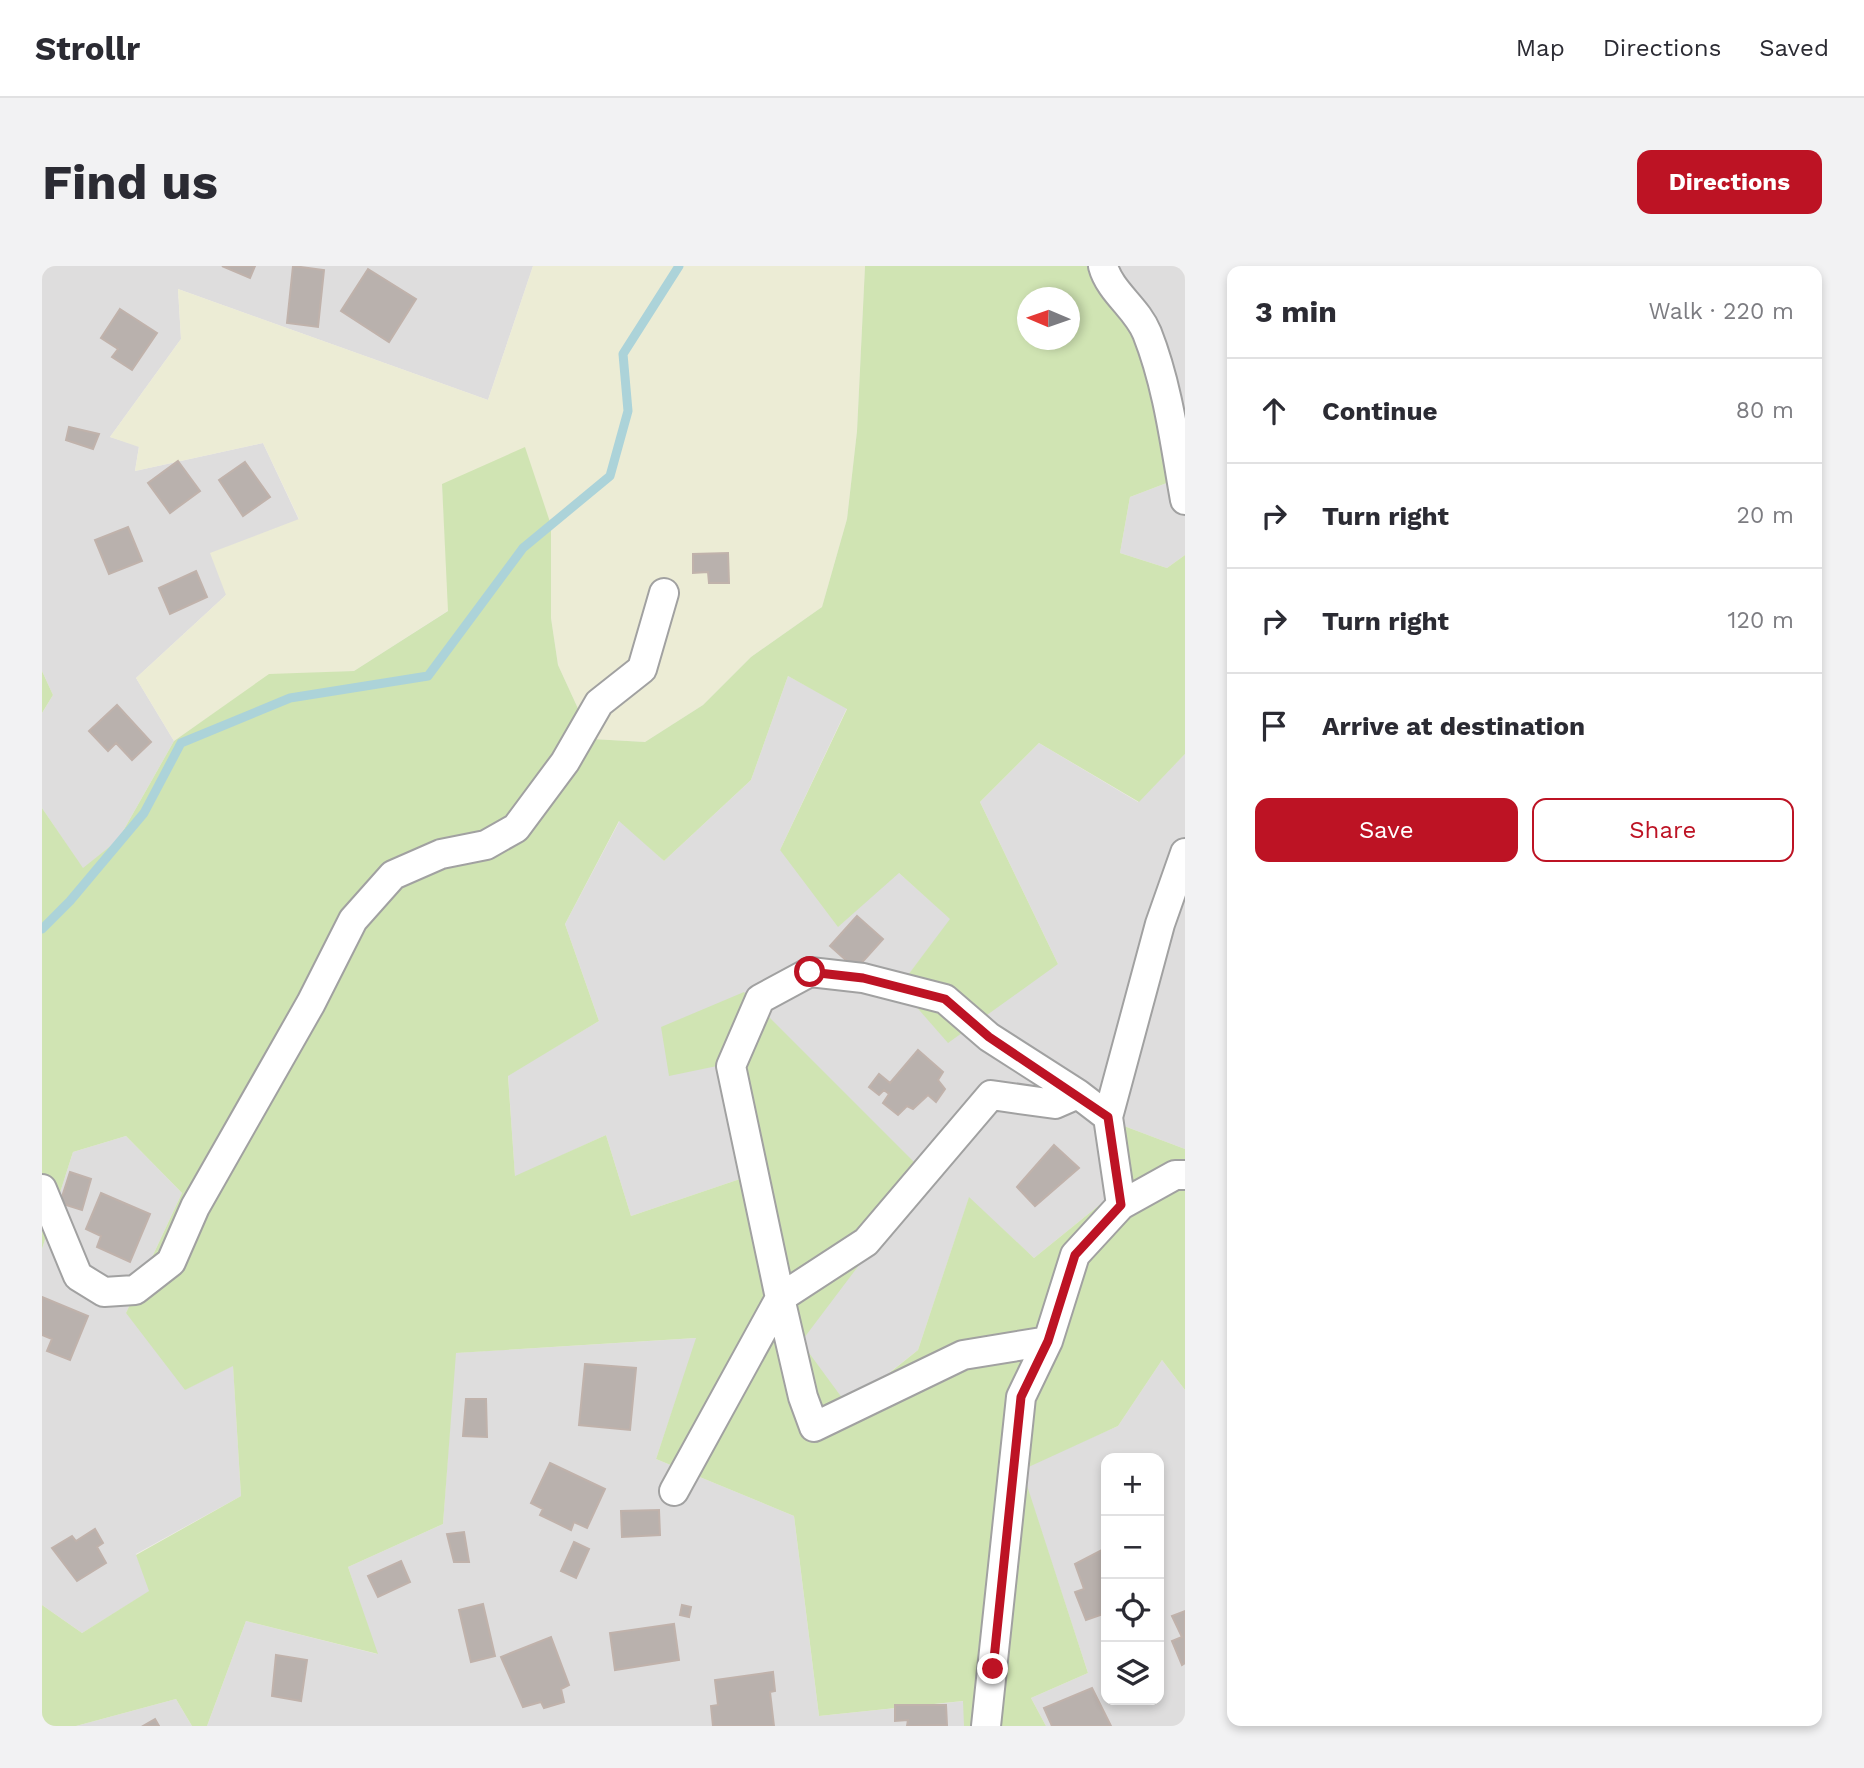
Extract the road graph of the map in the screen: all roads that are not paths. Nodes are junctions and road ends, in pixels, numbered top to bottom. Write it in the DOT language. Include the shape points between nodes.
graph roads {
  1 [pos="1103,266"];
  2 [pos="1185,500"];
  3 [pos="664,593"];
  4 [pos="1185,853"];
  5 [pos="1078,1094"];
  6 [pos="1108,1117"];
  7 [pos="1185,1175"];
  8 [pos="42,1189"];
  9 [pos="1121,1205"];
  10 [pos="780,1298"];
  11 [pos="1048,1341"];
  12 [pos="674,1491"];
  13 [pos="986,1726"];
  1 -- 2 [label="street" via="1106,277 1146,330 1168,402"];
  3 -- 8 [label="street" via="642,669 599,703 565,762 516,828 486,845 441,855 393,875 353,920 305,1015 195,1207 171,1262 135,1290 104,1292 78,1276"];
  4 -- 6 [label="street" via="1160,924"];
  5 -- 6 [label="street"];
  5 -- 10 [label="street" via="1055,1104 991,1095 866,1241"];
  5 -- 10 [label="street" via="989,1037 945,999 863,978 810,972 760,999 731,1066"];
  6 -- 9 [label="street"];
  7 -- 9 [label="street" via="1175,1175"];
  9 -- 11 [label="street" via="1075,1255"];
  10 -- 11 [label="street" via="814,1427 963,1355"];
  10 -- 12 [label="street"];
  11 -- 13 [label="street" via="1021,1397"];
}
